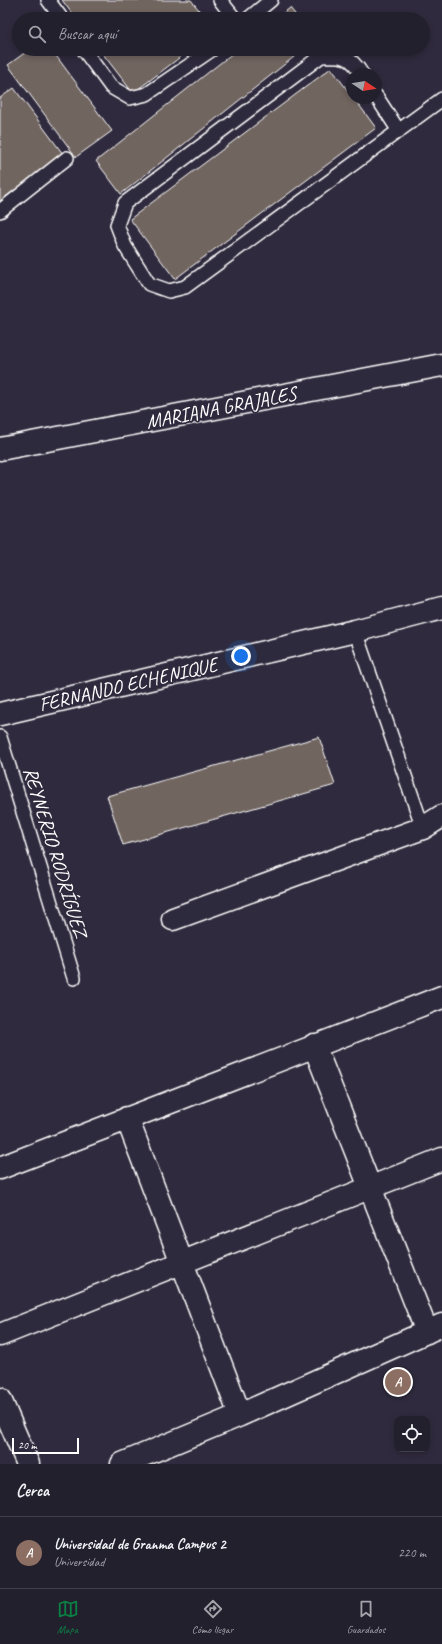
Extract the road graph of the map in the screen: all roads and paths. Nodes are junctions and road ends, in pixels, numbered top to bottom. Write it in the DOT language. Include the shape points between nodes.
graph roads {
  1 [pos="48,0"];
  2 [pos="220,0"];
  3 [pos="271,0"];
  4 [pos="57,12"];
  5 [pos="229,12"];
  6 [pos="256,12"];
  7 [pos="88,56"];
  8 [pos="203,56"];
  9 [pos="321,56"];
  10 [pos="342,56"];
  11 [pos="358,68"];
  12 [pos="442,99"];
  13 [pos="381,104"];
  14 [pos="399,131"];
  15 [pos="67,158"];
  16 [pos="0,211"];
  17 [pos="442,365"];
  18 [pos="0,448"];
  19 [pos="442,608"];
  20 [pos="354,631"];
  21 [pos="0,714"];
  22 [pos="0,737"];
  23 [pos="442,816"];
  24 [pos="423,828"];
  25 [pos="173,919"];
  26 [pos="74,978"];
  27 [pos="442,997"];
  28 [pos="314,1045"];
  29 [pos="127,1118"];
  30 [pos="442,1159"];
  31 [pos="0,1168"];
  32 [pos="370,1187"];
  33 [pos="181,1263"];
  34 [pos="435,1329"];
  35 [pos="0,1335"];
  36 [pos="0,1398"];
  37 [pos="240,1415"];
  38 [pos="28,1464"];
  39 [pos="122,1464"];
  1 -- 4 [label="lane"];
  2 -- 5 [label="lane"];
  3 -- 6 [label="lane"];
  7 -- 8 [label="lane" via="111,87 130,98 147,94"];
  9 -- 14 [label="lane" via="125,203 117,225 125,246 149,284 169,291 185,287"];
  10 -- 11 [label="lane" via="354,62"];
  12 -- 14 [label="lane"];
  13 -- 14 [label="lane"];
  15 -- 16 [label="lane"];
  17 -- 18 [label="street, MARIANA GRAJALES"];
  19 -- 20 [label="street, FERNANDO ECHENIQUE"];
  20 -- 21 [label="street, FERNANDO ECHENIQUE"];
  20 -- 24 [label="lane"];
  22 -- 26 [label="lane, REYNERIO RODRÍGUEZ"];
  23 -- 24 [label="street"];
  24 -- 25 [label="street"];
  27 -- 28 [label="street"];
  28 -- 29 [label="street"];
  28 -- 32 [label="street"];
  29 -- 31 [label="street"];
  29 -- 33 [label="street"];
  30 -- 32 [label="street"];
  32 -- 33 [label="street"];
  32 -- 34 [label="street"];
  33 -- 35 [label="street"];
  33 -- 37 [label="street"];
  34 -- 37 [label="street"];
  36 -- 38 [label="street"];
  37 -- 39 [label="street"];
}
